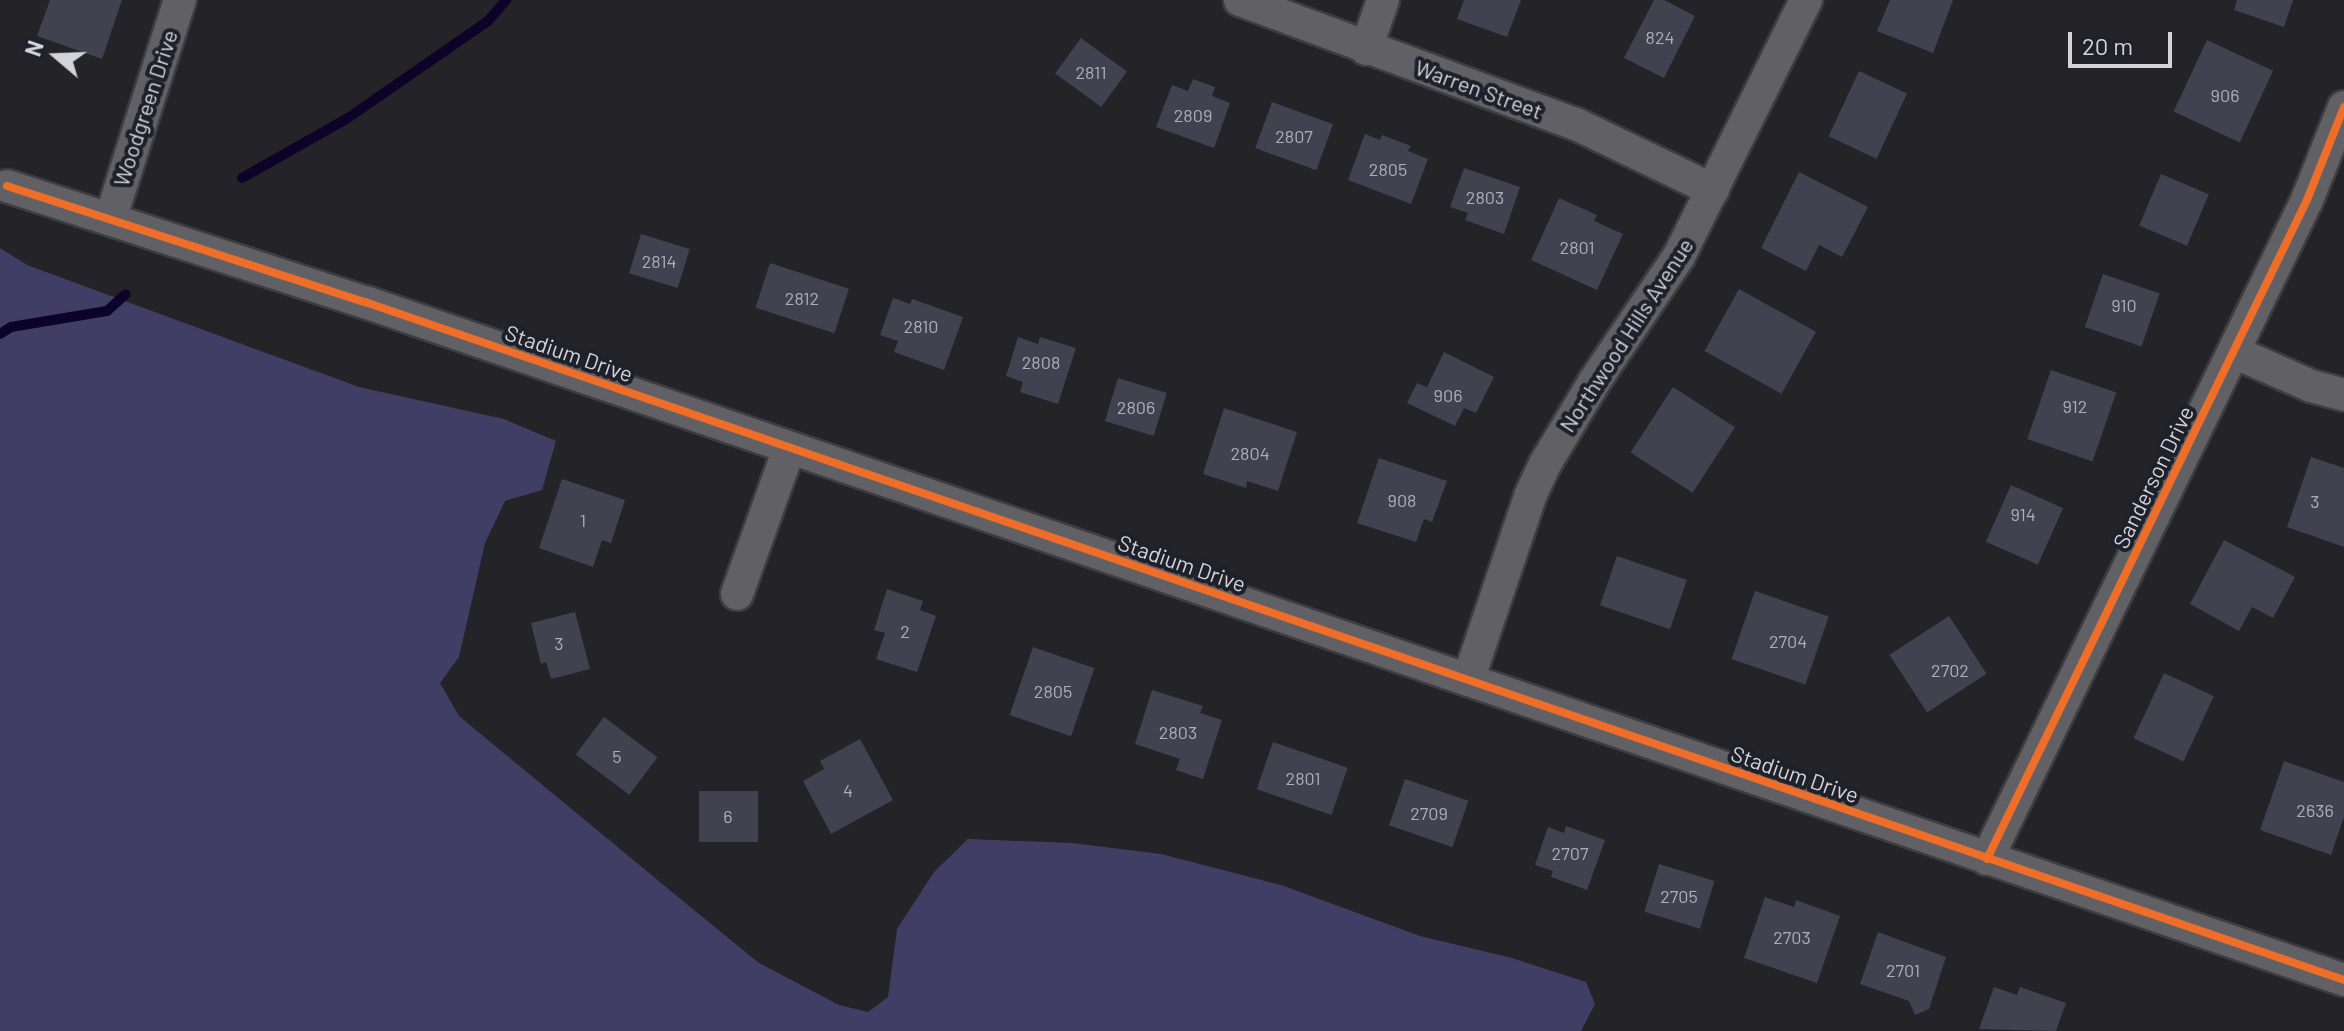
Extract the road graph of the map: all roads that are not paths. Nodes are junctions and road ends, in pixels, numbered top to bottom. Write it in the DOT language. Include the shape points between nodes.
graph roads {
  1 [pos="180,0"];
  2 [pos="1240,0"];
  3 [pos="1383,0"];
  4 [pos="1806,0"];
  5 [pos="1366,49"];
  6 [pos="2344,107"];
  7 [pos="7,186"];
  8 [pos="1713,190"];
  9 [pos="111,217"];
  10 [pos="2234,352"];
  11 [pos="2344,395"];
  12 [pos="789,449"];
  13 [pos="737,594"];
  14 [pos="1468,680"];
  15 [pos="1987,859"];
  16 [pos="2344,980"];
  1 -- 9 [label="street, Woodgreen Drive"];
  2 -- 5 [label="street, Warren Street"];
  3 -- 5 [label="street"];
  4 -- 8 [label="street, Northwood Hills Avenue"];
  5 -- 8 [label="street, Warren Street" via="1576,124"];
  6 -- 10 [label="street, Sanderson Drive" via="2307,200"];
  7 -- 9 [label="street, Stadium Drive"];
  8 -- 14 [label="street, Northwood Hills Avenue" via="1679,256 1545,464"];
  9 -- 12 [label="street, Stadium Drive"];
  10 -- 11 [label="street"];
  10 -- 15 [label="street, Sanderson Drive"];
  12 -- 13 [label="street"];
  12 -- 14 [label="street, Stadium Drive"];
  14 -- 15 [label="street, Stadium Drive"];
  15 -- 16 [label="street, Stadium Drive"];
}
